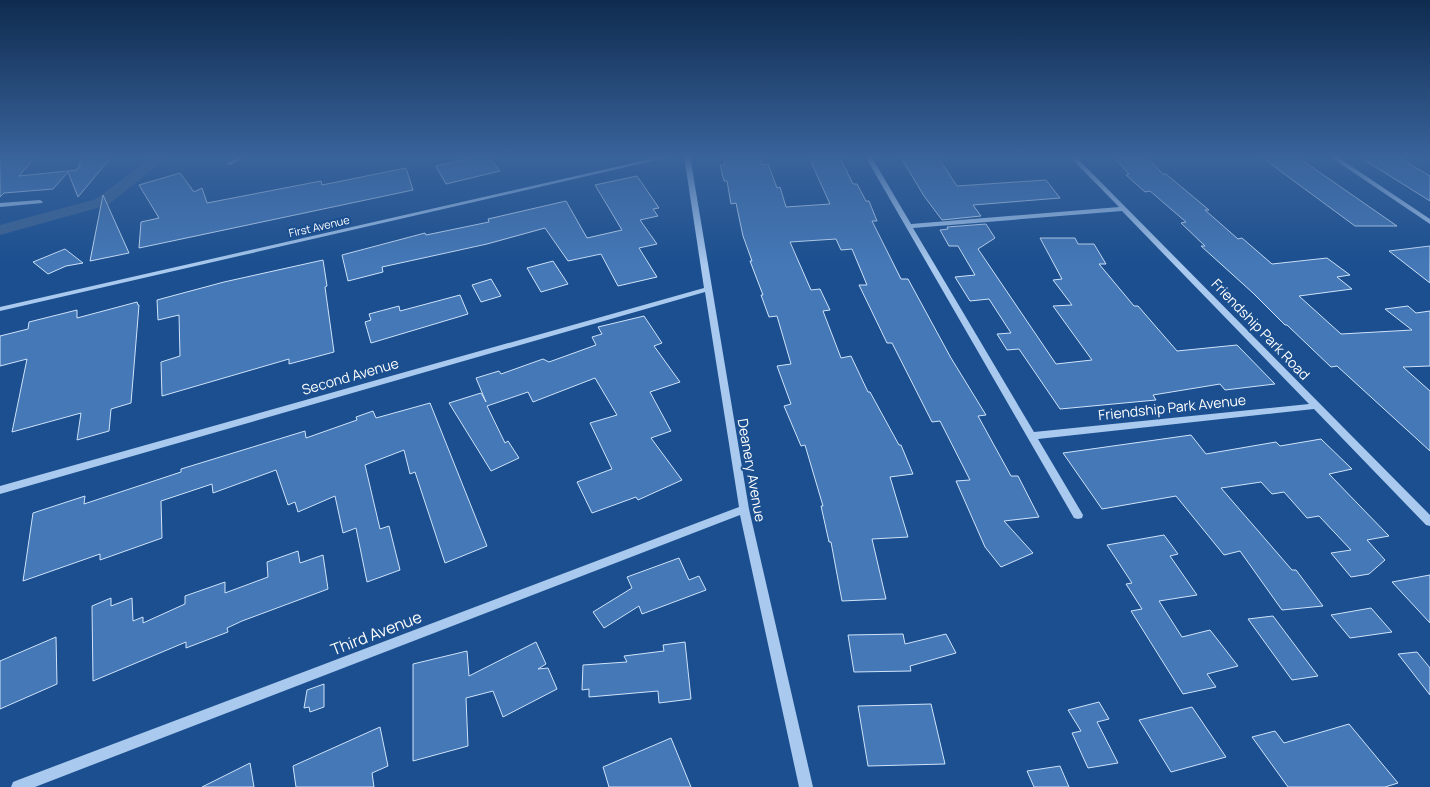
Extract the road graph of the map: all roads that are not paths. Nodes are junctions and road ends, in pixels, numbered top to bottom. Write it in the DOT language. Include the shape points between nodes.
graph roads {
  1 [pos="509,193"];
  2 [pos="693,193"];
  3 [pos="890,193"];
  4 [pos="1108,193"];
  5 [pos="1387,193"];
  6 [pos="40,202"];
  7 [pos="0,205"];
  8 [pos="1124,209"];
  9 [pos="1430,222"];
  10 [pos="909,226"];
  11 [pos="708,289"];
  12 [pos="0,308"];
  13 [pos="1316,406"];
  14 [pos="1032,436"];
  15 [pos="0,490"];
  16 [pos="744,509"];
  17 [pos="1078,515"];
  18 [pos="1430,522"];
  19 [pos="18,787"];
  20 [pos="806,787"];
  1 -- 12 [label="street, First Avenue"];
  2 -- 11 [label="street, Deanery Avenue"];
  3 -- 10 [label="street"];
  4 -- 8 [label="street, Friendship Park Road"];
  5 -- 9 [label="street"];
  6 -- 7 [label="street"];
  8 -- 10 [label="street"];
  8 -- 13 [label="street, Friendship Park Road"];
  10 -- 14 [label="street"];
  11 -- 15 [label="street, Second Avenue"];
  11 -- 16 [label="street, Deanery Avenue"];
  13 -- 14 [label="street, Friendship Park Avenue"];
  13 -- 18 [label="street, Friendship Park Road"];
  14 -- 17 [label="street"];
  16 -- 19 [label="street, Third Avenue"];
  16 -- 20 [label="street, Deanery Avenue"];
}
